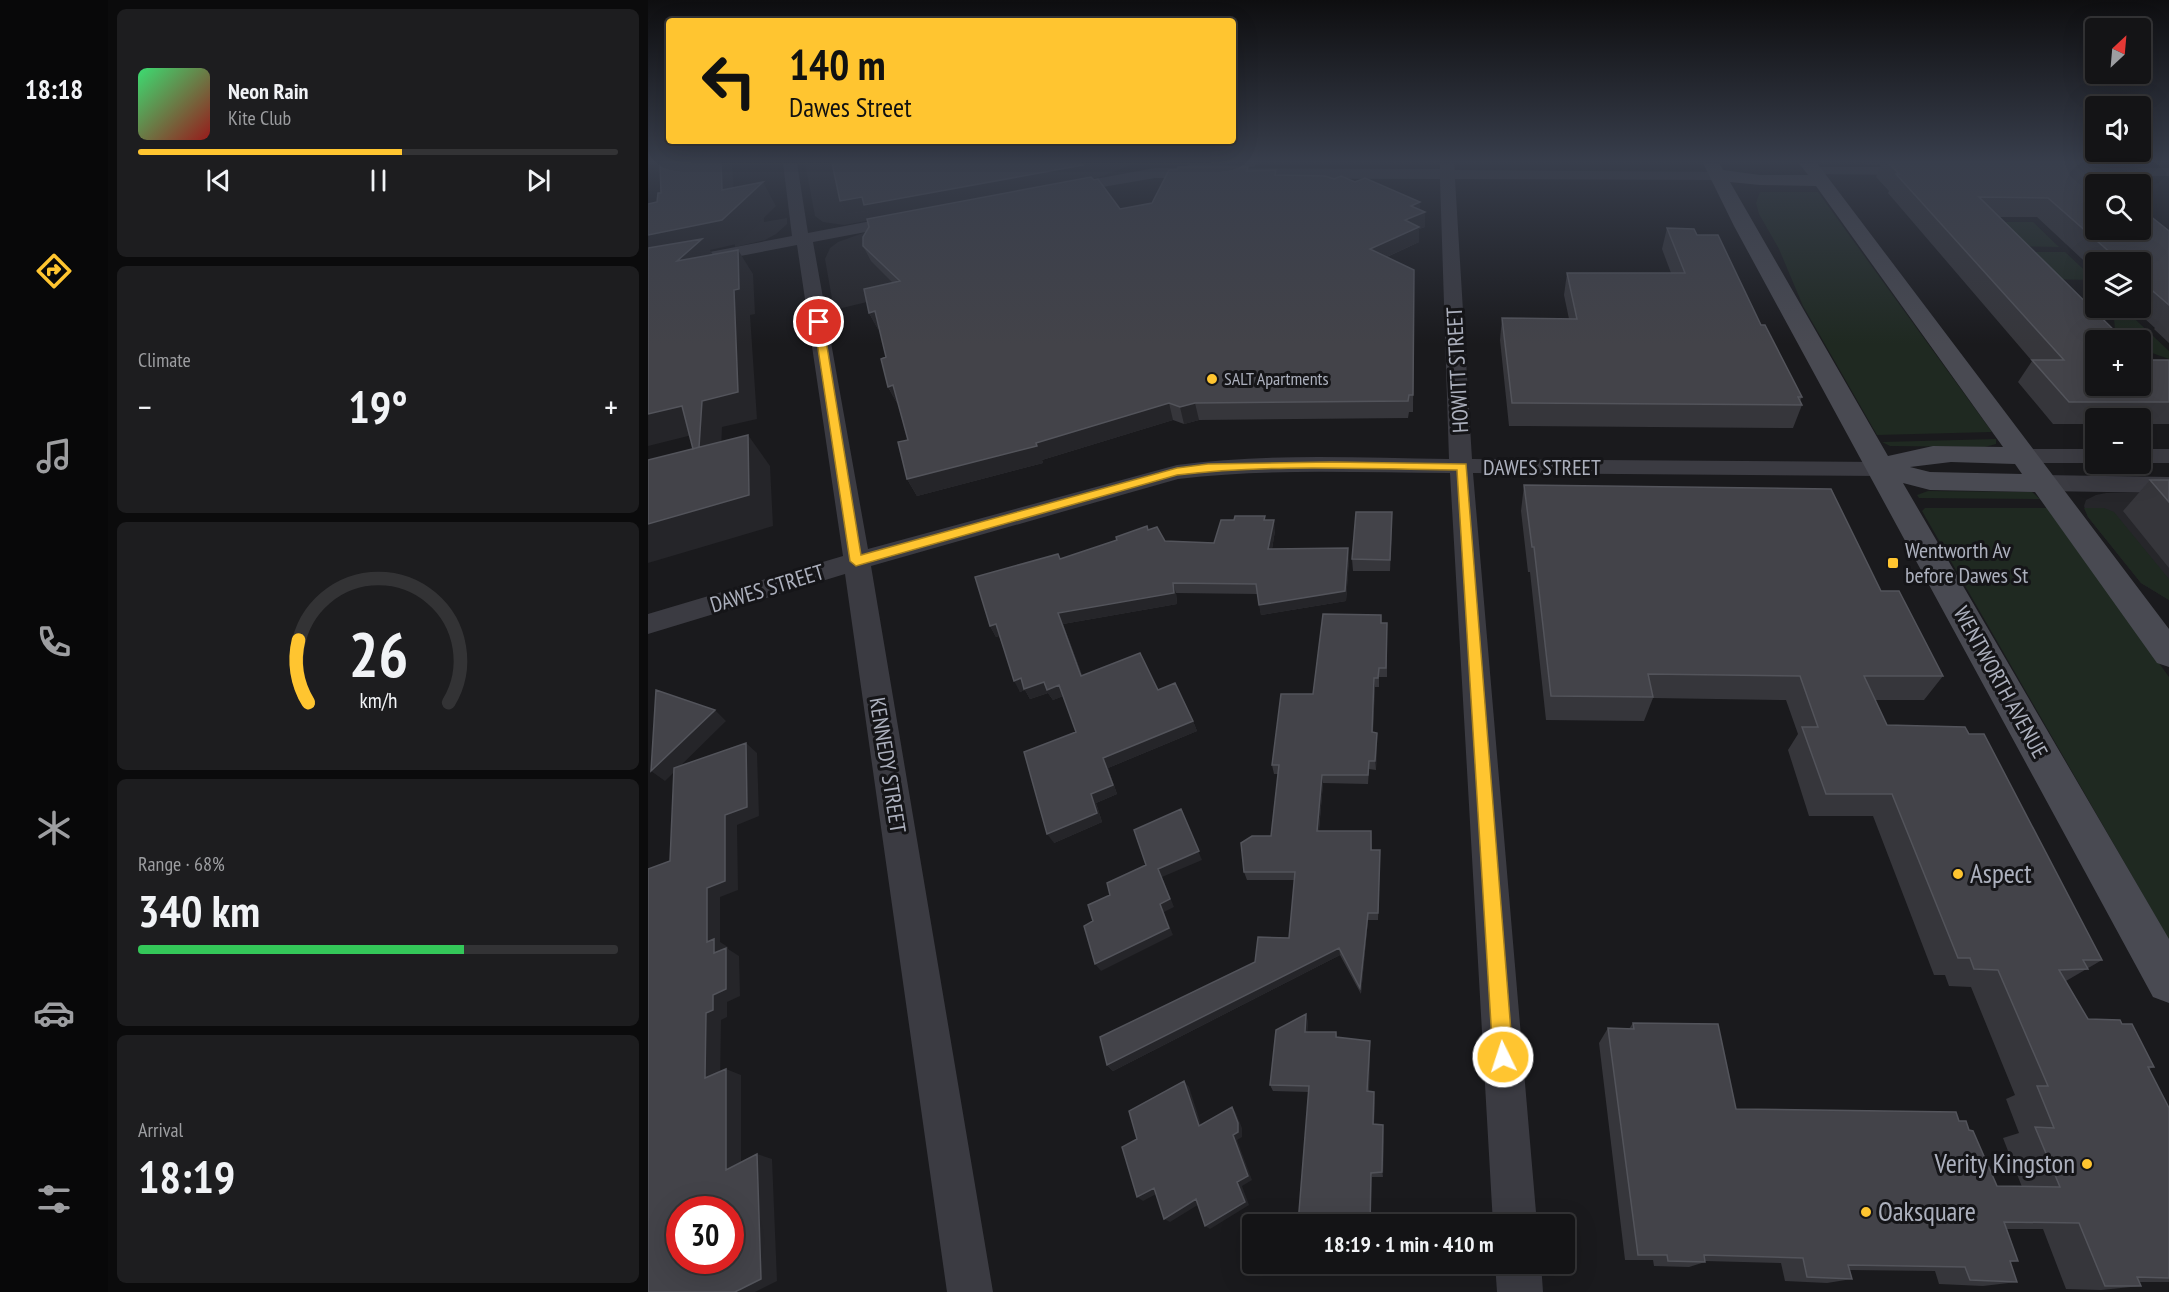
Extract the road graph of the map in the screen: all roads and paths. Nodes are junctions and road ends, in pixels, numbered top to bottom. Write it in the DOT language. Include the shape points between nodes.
graph roads {
  1 [pos="800,223"];
  2 [pos="884,223"];
  3 [pos="1451,223"];
  4 [pos="1743,223"];
  5 [pos="1852,223"];
  6 [pos="1744,226"];
  7 [pos="803,239"];
  8 [pos="648,269"];
  9 [pos="2022,456"];
  10 [pos="2085,456"];
  11 [pos="2151,456"];
  12 [pos="2169,456"];
  13 [pos="1462,466"];
  14 [pos="1882,469"];
  15 [pos="2151,472"];
  16 [pos="2043,483"];
  17 [pos="2165,485"];
  18 [pos="856,561"];
  19 [pos="648,624"];
  20 [pos="2169,654"];
  21 [pos="2169,981"];
  22 [pos="1514,1214"];
  23 [pos="1519,1274"];
  24 [pos="970,1292"];
  25 [pos="1520,1292"];
  1 -- 7 [label="street, KENNEDY STREET"];
  2 -- 7 [label="street"];
  3 -- 13 [label="street, HOWITT STREET"];
  4 -- 6 [label="main road, WENTWORTH AVENUE"];
  5 -- 9 [label="main road"];
  6 -- 14 [label="main road, WENTWORTH AVENUE"];
  7 -- 8 [label="street"];
  7 -- 18 [label="street, KENNEDY STREET"];
  9 -- 10 [label="street"];
  9 -- 14 [label="main road" via="1918,456"];
  9 -- 16 [label="main road"];
  11 -- 12 [label="street"];
  13 -- 14 [label="street, DAWES STREET"];
  13 -- 18 [label="street, DAWES STREET" via="1208,468 1177,472"];
  13 -- 22 [label="street, HOWITT STREET"];
  14 -- 16 [label="main road" via="1930,482"];
  14 -- 21 [label="main road, WENTWORTH AVENUE"];
  15 -- 17 [label="street"];
  16 -- 17 [label="street"];
  16 -- 20 [label="main road"];
  18 -- 19 [label="street, DAWES STREET"];
  18 -- 24 [label="street, KENNEDY STREET"];
  23 -- 25 [label="street"];
}
